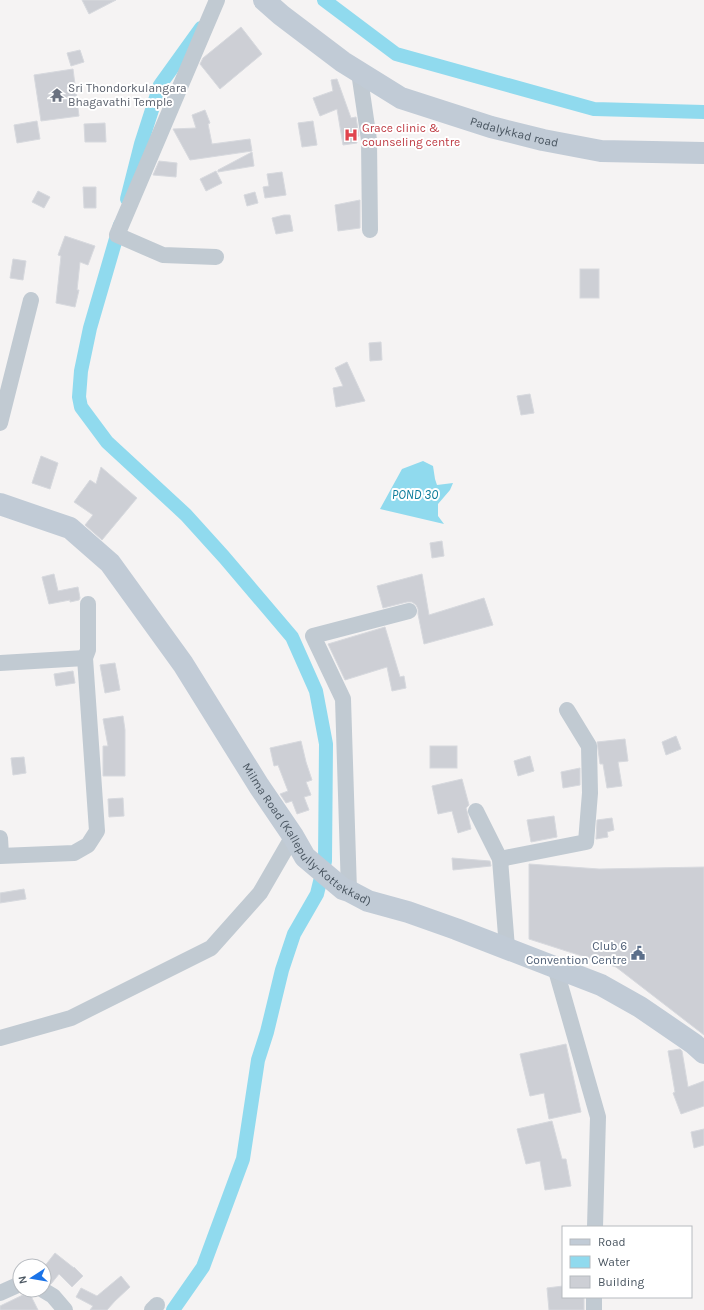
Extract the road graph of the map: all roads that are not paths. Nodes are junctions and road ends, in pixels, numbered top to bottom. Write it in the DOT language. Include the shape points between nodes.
graph roads {
  1 [pos="217,0"];
  2 [pos="264,0"];
  3 [pos="359,72"];
  4 [pos="704,153"];
  5 [pos="370,230"];
  6 [pos="216,257"];
  7 [pos="31,300"];
  8 [pos="0,423"];
  9 [pos="0,504"];
  10 [pos="88,604"];
  11 [pos="409,611"];
  12 [pos="85,658"];
  13 [pos="0,663"];
  14 [pos="567,710"];
  15 [pos="476,811"];
  16 [pos="293,836"];
  17 [pos="0,838"];
  18 [pos="1,856"];
  19 [pos="500,859"];
  20 [pos="346,890"];
  21 [pos="507,948"];
  22 [pos="555,967"];
  23 [pos="0,1038"];
  24 [pos="704,1053"];
  25 [pos="595,1226"];
  26 [pos="12,1287"];
  27 [pos="1,1290"];
  28 [pos="52,1295"];
  29 [pos="594,1298"];
  30 [pos="65,1310"];
  31 [pos="594,1310"];
  1 -- 6 [label="street" via="117,235 163,255"];
  2 -- 3 [label="main road, Padalykkad road"];
  3 -- 4 [label="main road, Padalykkad road" via="401,98 491,127 543,140 600,151"];
  3 -- 5 [label="street" via="369,140"];
  7 -- 8 [label="street"];
  9 -- 16 [label="main road, Milma Road (Kallepully-Kottekkad)" via="70,528 110,563 183,664"];
  10 -- 12 [label="street" via="88,650"];
  11 -- 20 [label="street" via="313,636 343,699"];
  12 -- 13 [label="street"];
  12 -- 18 [label="street" via="97,831 88,845 74,853"];
  14 -- 19 [label="street" via="589,746 590,793 586,842"];
  15 -- 19 [label="street"];
  16 -- 20 [label="main road, Milma Road (Kallepully-Kottekkad)" via="305,857"];
  16 -- 23 [label="street" via="260,893 211,948 71,1018"];
  17 -- 18 [label="street"];
  19 -- 21 [label="street"];
  20 -- 21 [label="main road, Milma Road (Kallepully-Kottekkad)" via="368,901 408,912"];
  21 -- 22 [label="main road, Milma Road (Kallepully-Kottekkad)"];
  22 -- 24 [label="main road, Milma Road (Kallepully-Kottekkad)" via="601,985 640,1007"];
  22 -- 25 [label="street" via="598,1117"];
  26 -- 27 [label="street"];
  28 -- 30 [label="street"];
  29 -- 31 [label="street"];
}
